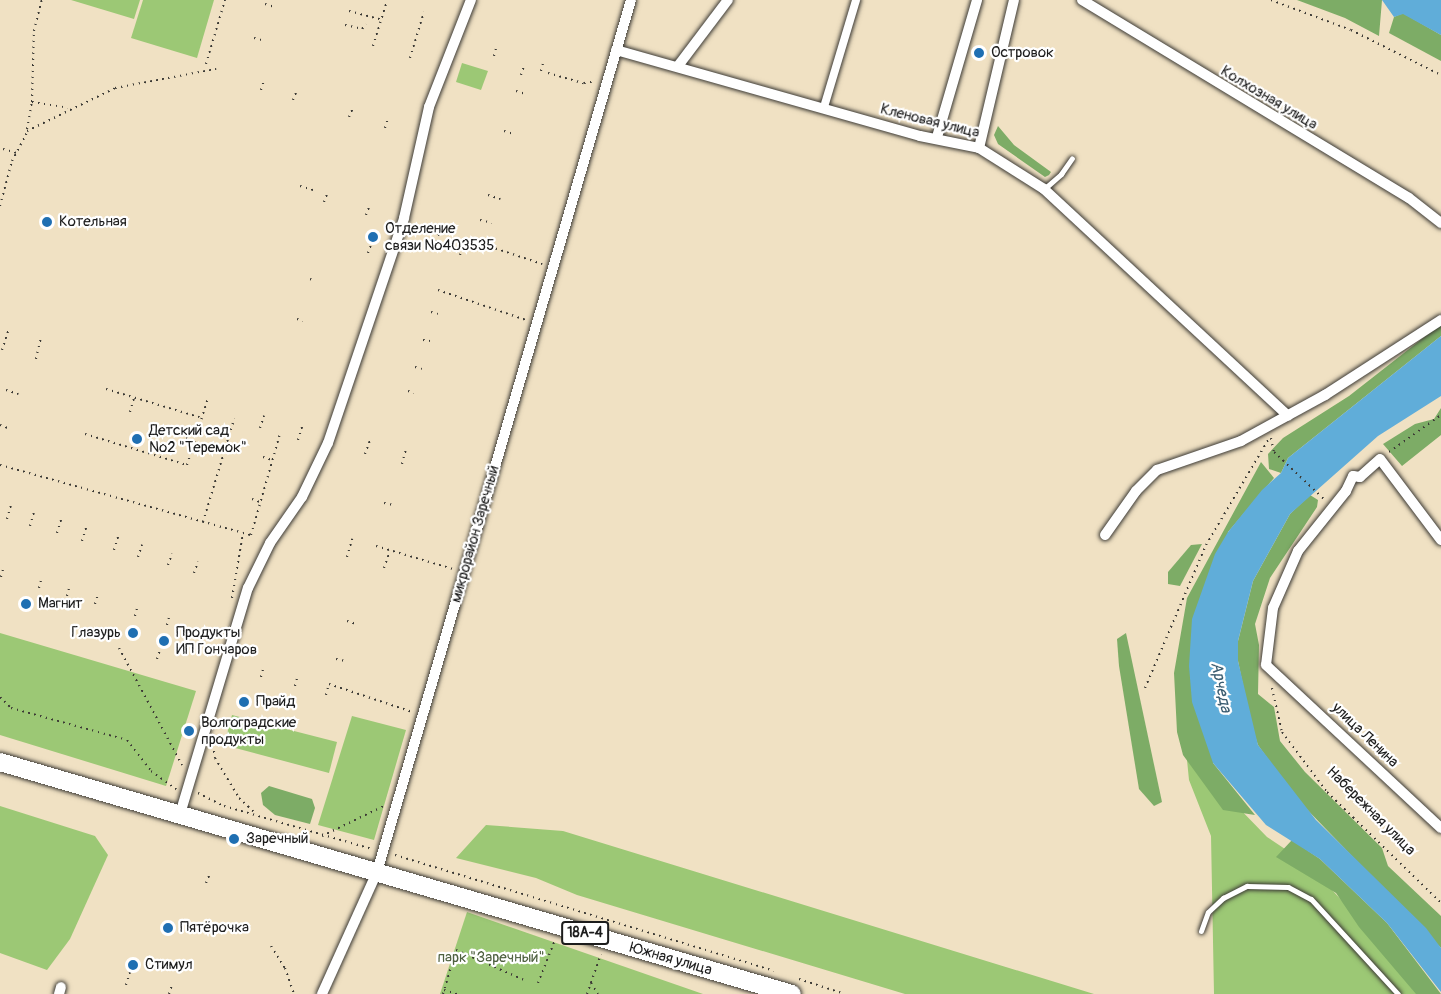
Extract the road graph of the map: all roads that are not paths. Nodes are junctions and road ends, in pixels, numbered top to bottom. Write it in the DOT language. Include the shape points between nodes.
graph roads {
  1 [pos="471,0"];
  2 [pos="631,0"];
  3 [pos="728,0"];
  4 [pos="856,0"];
  5 [pos="977,0"];
  6 [pos="1014,0"];
  7 [pos="1082,0"];
  8 [pos="616,50"];
  9 [pos="678,66"];
  10 [pos="824,107"];
  11 [pos="937,137"];
  12 [pos="979,148"];
  13 [pos="1072,158"];
  14 [pos="1044,189"];
  15 [pos="1441,222"];
  16 [pos="1441,320"];
  17 [pos="1288,416"];
  18 [pos="1105,535"];
  19 [pos="1441,540"];
  20 [pos="0,762"];
  21 [pos="180,814"];
  22 [pos="1441,828"];
  23 [pos="377,872"];
  24 [pos="1201,931"];
  25 [pos="792,985"];
  26 [pos="322,994"];
  27 [pos="1398,994"];
  1 -- 21 [label="street" via="429,107 404,218 328,443 303,497 270,543 248,588"];
  2 -- 8 [label="street, микрорайон Заречный"];
  3 -- 9 [label="street"];
  4 -- 10 [label="street"];
  5 -- 11 [label="street"];
  6 -- 12 [label="street"];
  7 -- 15 [label="street, Колхозная улица" via="1408,198"];
  8 -- 9 [label="street, Кленовая улица"];
  8 -- 23 [label="street, микрорайон Заречный"];
  9 -- 10 [label="street, Кленовая улица"];
  10 -- 11 [label="street, Кленовая улица"];
  11 -- 12 [label="street, Кленовая улица"];
  12 -- 14 [label="street, Кленовая улица"];
  13 -- 14 [label="lane"];
  14 -- 17 [label="street, Кленовая улица"];
  16 -- 17 [label="street"];
  17 -- 18 [label="street" via="1241,441 1157,470 1136,491"];
  19 -- 22 [label="street, улица Ленина" via="1380,459 1360,477 1348,481 1346,491 1298,551 1273,608 1266,664"];
  20 -- 21 [label="main road, 18А-4"];
  21 -- 23 [label="main road, 18А-4"];
  23 -- 25 [label="main road, Южная улица / 18А-4" via="560,926"];
  23 -- 26 [label="street, микрорайон Заречный"];
  24 -- 27 [label="lane" via="1208,912 1223,898 1247,886 1288,887 1311,899"];
}
